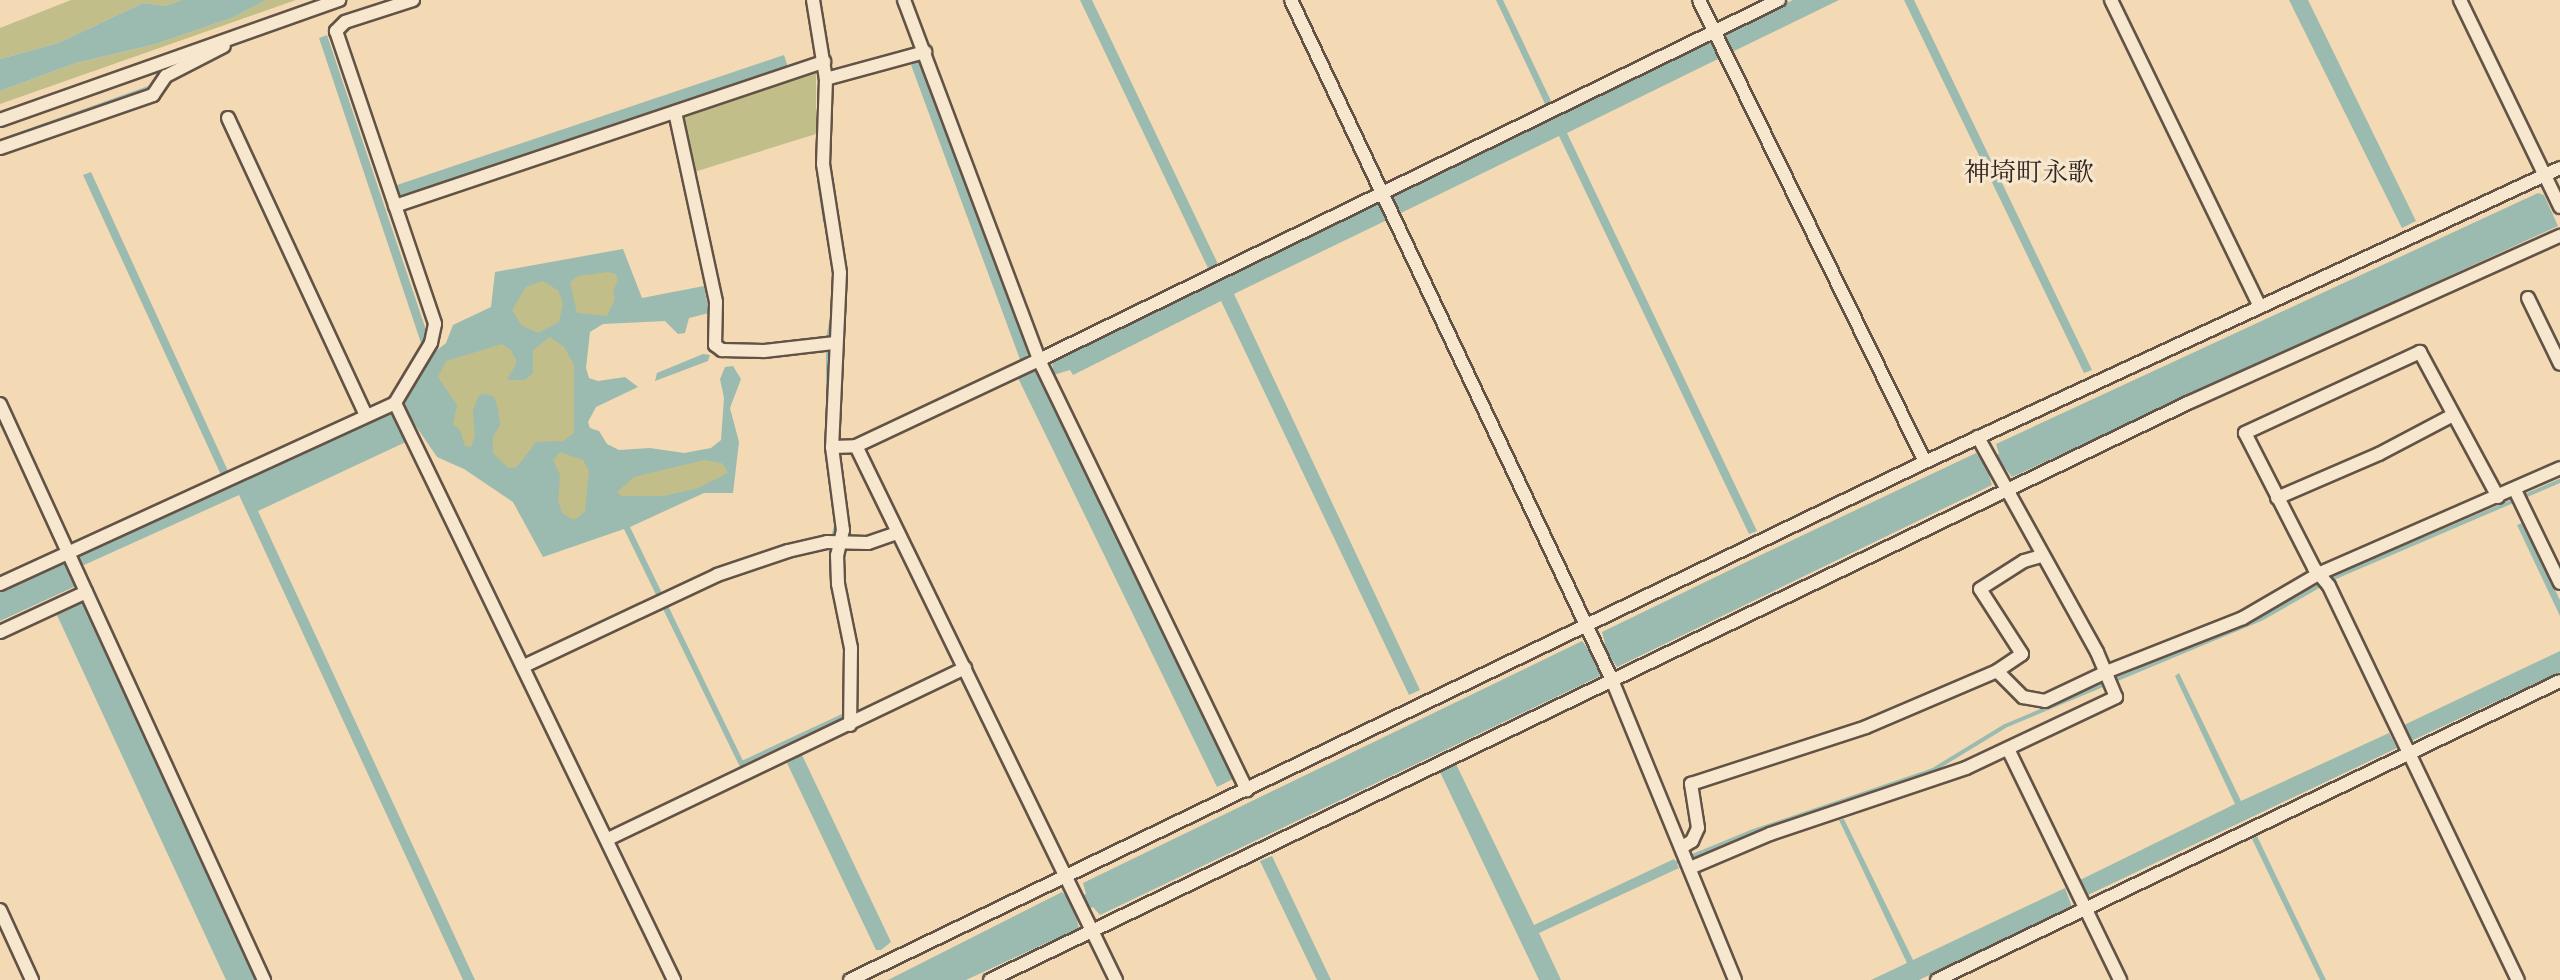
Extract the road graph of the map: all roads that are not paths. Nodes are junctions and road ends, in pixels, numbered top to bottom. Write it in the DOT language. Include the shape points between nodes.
graph roads {
  1 [pos="339,0"];
  2 [pos="413,0"];
  3 [pos="813,0"];
  4 [pos="904,0"];
  5 [pos="1291,0"];
  6 [pos="1699,0"];
  7 [pos="1779,0"];
  8 [pos="2111,0"];
  9 [pos="2460,0"];
  10 [pos="310,5"];
  11 [pos="1714,31"];
  12 [pos="246,34"];
  13 [pos="925,52"];
  14 [pos="824,62"];
  15 [pos="826,79"];
  16 [pos="675,112"];
  17 [pos="228,118"];
  18 [pos="0,120"];
  19 [pos="0,148"];
  20 [pos="2560,168"];
  21 [pos="2544,175"];
  22 [pos="1383,193"];
  23 [pos="395,206"];
  24 [pos="2560,207"];
  25 [pos="2560,236"];
  26 [pos="2528,298"];
  27 [pos="2260,307"];
  28 [pos="834,343"];
  29 [pos="2560,364"];
  30 [pos="1044,370"];
  31 [pos="395,403"];
  32 [pos="0,404"];
  33 [pos="366,415"];
  34 [pos="2453,415"];
  35 [pos="1978,437"];
  36 [pos="832,447"];
  37 [pos="856,447"];
  38 [pos="1925,462"];
  39 [pos="2560,468"];
  40 [pos="2007,490"];
  41 [pos="2518,496"];
  42 [pos="2498,497"];
  43 [pos="2277,498"];
  44 [pos="897,533"];
  45 [pos="840,542"];
  46 [pos="2041,556"];
  47 [pos="71,560"];
  48 [pos="2324,579"];
  49 [pos="0,584"];
  50 [pos="2560,584"];
  51 [pos="86,592"];
  52 [pos="1585,625"];
  53 [pos="0,633"];
  54 [pos="524,666"];
  55 [pos="965,668"];
  56 [pos="1997,671"];
  57 [pos="2108,678"];
  58 [pos="1612,680"];
  59 [pos="2560,681"];
  60 [pos="850,725"];
  61 [pos="2008,749"];
  62 [pos="2409,753"];
  63 [pos="1247,790"];
  64 [pos="608,839"];
  65 [pos="1686,858"];
  66 [pos="1066,876"];
  67 [pos="2085,909"];
  68 [pos="0,910"];
  69 [pos="1092,931"];
  70 [pos="32,980"];
  71 [pos="264,980"];
  72 [pos="674,980"];
  73 [pos="850,980"];
  74 [pos="990,980"];
  75 [pos="1116,980"];
  76 [pos="1735,980"];
  77 [pos="1937,980"];
  78 [pos="2120,980"];
  79 [pos="2518,980"];
  1 -- 10 [label="street"];
  2 -- 23 [label="street" via="345,22 336,31"];
  3 -- 14 [label="street"];
  4 -- 13 [label="street"];
  5 -- 22 [label="street"];
  6 -- 11 [label="street"];
  7 -- 11 [label="street"];
  8 -- 27 [label="street"];
  9 -- 21 [label="street"];
  10 -- 12 [label="street"];
  11 -- 22 [label="street"];
  11 -- 38 [label="street"];
  12 -- 18 [label="street" via="178,54"];
  12 -- 19 [label="street" via="166,76 153,94"];
  13 -- 15 [label="street"];
  13 -- 30 [label="street"];
  14 -- 15 [label="street"];
  14 -- 16 [label="street"];
  15 -- 28 [label="street" via="823,164 840,273"];
  16 -- 23 [label="street"];
  16 -- 28 [label="street" via="716,302 716,345 722,350 764,351"];
  17 -- 33 [label="street"];
  20 -- 21 [label="street"];
  21 -- 24 [label="street"];
  21 -- 27 [label="street"];
  22 -- 30 [label="street"];
  22 -- 52 [label="street"];
  23 -- 31 [label="street" via="435,333"];
  25 -- 40 [label="street" via="2190,402"];
  26 -- 29 [label="street"];
  27 -- 35 [label="street"];
  28 -- 36 [label="street"];
  30 -- 37 [label="street"];
  30 -- 63 [label="street"];
  31 -- 33 [label="street"];
  31 -- 54 [label="street"];
  32 -- 47 [label="street"];
  33 -- 47 [label="street"];
  34 -- 42 [label="street"];
  34 -- 43 [label="street" via="2379,454"];
  34 -- 43 [label="street" via="2420,352 2245,433"];
  35 -- 38 [label="street"];
  35 -- 40 [label="street"];
  36 -- 37 [label="street"];
  36 -- 45 [label="street" via="843,530"];
  37 -- 44 [label="street"];
  38 -- 52 [label="street"];
  39 -- 41 [label="street"];
  40 -- 46 [label="street"];
  40 -- 58 [label="street"];
  41 -- 42 [label="street"];
  41 -- 50 [label="street"];
  42 -- 48 [label="street"];
  43 -- 48 [label="street"];
  44 -- 45 [label="street" via="868,543"];
  44 -- 55 [label="street"];
  45 -- 54 [label="street" via="788,551 661,600"];
  45 -- 60 [label="street" via="838,584 851,648"];
  46 -- 56 [label="street" via="2024,561 1981,592 2022,654"];
  46 -- 57 [label="street"];
  47 -- 49 [label="street"];
  47 -- 51 [label="street"];
  48 -- 57 [label="street"];
  48 -- 62 [label="street"];
  51 -- 53 [label="street"];
  51 -- 71 [label="street"];
  52 -- 58 [label="street"];
  52 -- 63 [label="street"];
  54 -- 64 [label="street"];
  55 -- 60 [label="street"];
  55 -- 66 [label="street"];
  56 -- 57 [label="street" via="2012,688 2036,702"];
  56 -- 65 [label="street" via="1830,740 1691,784 1698,828"];
  57 -- 61 [label="street" via="2116,697"];
  58 -- 65 [label="street"];
  58 -- 69 [label="street"];
  59 -- 62 [label="street"];
  60 -- 64 [label="street"];
  61 -- 65 [label="street" via="1950,774"];
  61 -- 67 [label="street"];
  62 -- 67 [label="street"];
  62 -- 79 [label="street"];
  63 -- 66 [label="street"];
  64 -- 72 [label="street"];
  65 -- 76 [label="street"];
  66 -- 69 [label="street"];
  66 -- 73 [label="street"];
  67 -- 77 [label="street"];
  67 -- 78 [label="street"];
  68 -- 70 [label="street"];
  69 -- 74 [label="street"];
  69 -- 75 [label="street"];
}
